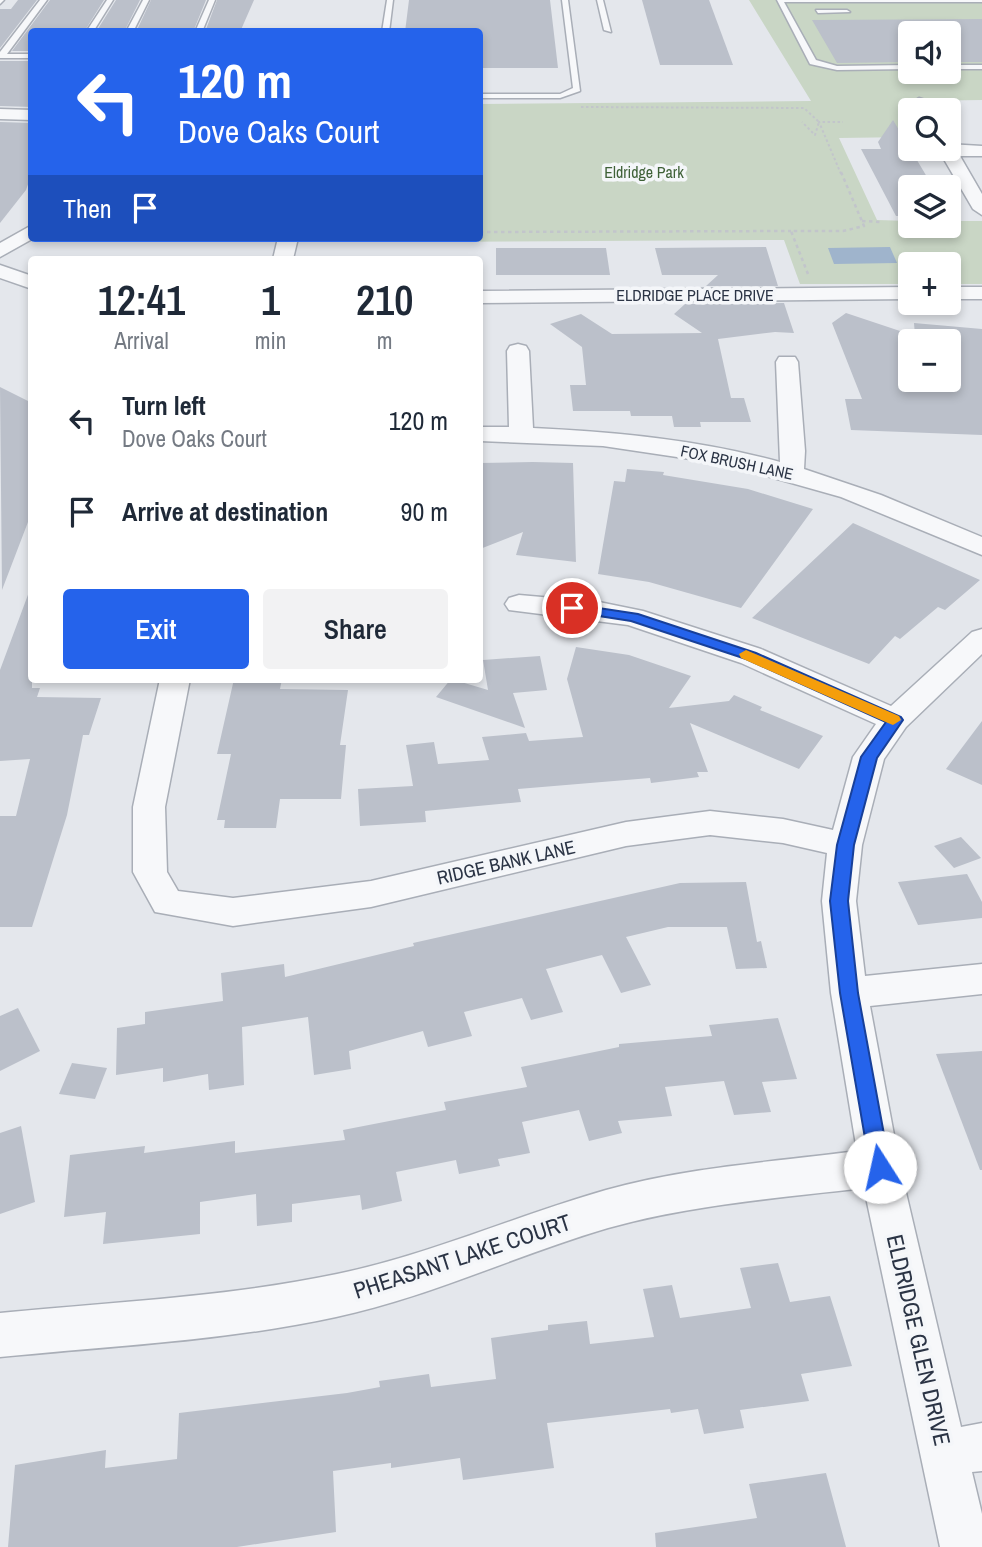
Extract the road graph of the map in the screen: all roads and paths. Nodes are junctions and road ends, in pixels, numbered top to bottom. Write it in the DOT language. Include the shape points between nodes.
graph roads {
  1 [pos="44,0"];
  2 [pos="110,0"];
  3 [pos="146,0"];
  4 [pos="212,0"];
  5 [pos="390,0"];
  6 [pos="565,0"];
  7 [pos="600,0"];
  8 [pos="982,0"];
  9 [pos="786,11"];
  10 [pos="798,11"];
  11 [pos="810,11"];
  12 [pos="847,12"];
  13 [pos="92,28"];
  14 [pos="131,28"];
  15 [pos="200,28"];
  16 [pos="386,28"];
  17 [pos="608,30"];
  18 [pos="1,56"];
  19 [pos="28,56"];
  20 [pos="898,67"];
  21 [pos="961,67"];
  22 [pos="982,67"];
  23 [pos="483,96"];
  24 [pos="575,107"];
  25 [pos="0,114"];
  26 [pos="28,115"];
  27 [pos="802,122"];
  28 [pos="819,122"];
  29 [pos="843,122"];
  30 [pos="961,150"];
  31 [pos="982,151"];
  32 [pos="954,161"];
  33 [pos="982,209"];
  34 [pos="861,220"];
  35 [pos="881,222"];
  36 [pos="791,231"];
  37 [pos="483,232"];
  38 [pos="28,234"];
  39 [pos="0,251"];
  40 [pos="0,271"];
  41 [pos="28,282"];
  42 [pos="812,284"];
  43 [pos="898,293"];
  44 [pos="961,293"];
  45 [pos="982,293"];
  46 [pos="483,297"];
  47 [pos="518,351"];
  48 [pos="787,362"];
  49 [pos="483,433"];
  50 [pos="521,434"];
  51 [pos="792,473"];
  52 [pos="982,547"];
  53 [pos="519,604"];
  54 [pos="982,638"];
  55 [pos="174,683"];
  56 [pos="895,720"];
  57 [pos="845,845"];
  58 [pos="982,979"];
  59 [pos="849,993"];
  60 [pos="880,1167"];
  61 [pos="0,1335"];
  62 [pos="963,1450"];
  63 [pos="965,1547"];
  1 -- 18 [label="lane"];
  2 -- 13 [label="lane"];
  3 -- 14 [label="lane"];
  4 -- 15 [label="lane"];
  5 -- 16 [label="lane"];
  6 -- 23 [label="lane" via="577,89 560,96"];
  7 -- 17 [label="lane"];
  8 -- 9 [label="lane" via="780,1"];
  9 -- 10 [label="lane"];
  9 -- 20 [label="lane" via="813,62 837,68"];
  11 -- 12 [label="lane"];
  18 -- 19 [label="lane"];
  21 -- 22 [label="lane"];
  24 -- 28 [label="path" via="804,108"];
  25 -- 26 [label="street"];
  27 -- 28 [label="path" via="815,135"];
  28 -- 29 [label="path"];
  28 -- 34 [label="path"];
  30 -- 31 [label="street"];
  32 -- 33 [label="street"];
  34 -- 35 [label="path"];
  34 -- 36 [label="path" via="864,226 843,231"];
  36 -- 37 [label="path"];
  36 -- 42 [label="path"];
  38 -- 39 [label="street"];
  40 -- 41 [label="street"];
  43 -- 46 [label="street, ELDRIDGE PLACE DRIVE"];
  44 -- 45 [label="street"];
  47 -- 50 [label="street"];
  48 -- 51 [label="street"];
  49 -- 50 [label="street, FOX BRUSH LANE"];
  50 -- 51 [label="street, FOX BRUSH LANE" via="631,442"];
  51 -- 52 [label="street, FOX BRUSH LANE"];
  53 -- 56 [label="street" via="633,617 751,656"];
  54 -- 56 [label="street, ELDRIDGE GLEN DRIVE"];
  55 -- 57 [label="street, RIDGE BANK LANE" via="149,807 150,872 167,904 233,912 371,894 626,834 710,823 783,831"];
  56 -- 57 [label="street, ELDRIDGE GLEN DRIVE" via="869,757"];
  57 -- 59 [label="street, ELDRIDGE GLEN DRIVE" via="839,901"];
  58 -- 59 [label="street"];
  59 -- 60 [label="street, ELDRIDGE GLEN DRIVE"];
  60 -- 61 [label="street, PHEASANT LAKE COURT" via="676,1193 608,1209 408,1278 336,1296"];
  60 -- 62 [label="street, ELDRIDGE GLEN DRIVE"];
  62 -- 63 [label="street, ELDRIDGE GLEN DRIVE"];
}
